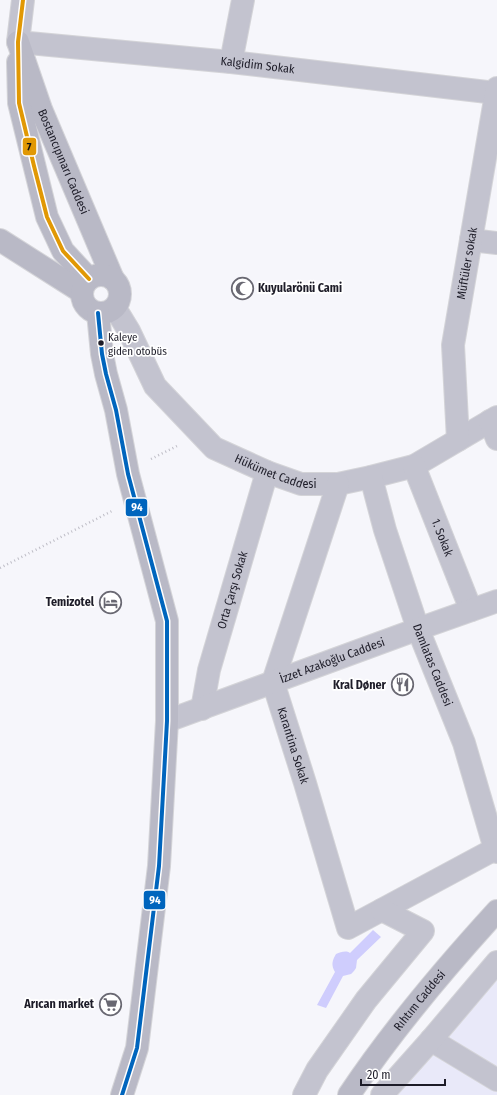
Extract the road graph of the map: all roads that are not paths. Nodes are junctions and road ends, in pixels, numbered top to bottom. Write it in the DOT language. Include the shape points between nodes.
graph roads {
  1 [pos="23,0"];
  2 [pos="244,0"];
  3 [pos="18,42"];
  4 [pos="231,62"];
  5 [pos="497,90"];
  6 [pos="0,240"];
  7 [pos="471,240"];
  8 [pos="497,244"];
  9 [pos="113,279"];
  10 [pos="85,286"];
  11 [pos="106,311"];
  12 [pos="495,425"];
  13 [pos="458,440"];
  14 [pos="414,466"];
  15 [pos="267,472"];
  16 [pos="371,477"];
  17 [pos="338,484"];
  18 [pos="497,601"];
  19 [pos="471,610"];
  20 [pos="418,629"];
  21 [pos="273,682"];
  22 [pos="202,709"];
  23 [pos="167,721"];
  24 [pos="496,850"];
  25 [pos="382,910"];
  26 [pos="497,911"];
  27 [pos="497,962"];
  28 [pos="431,1040"];
  29 [pos="497,1080"];
  30 [pos="122,1095"];
  31 [pos="304,1095"];
  32 [pos="349,1095"];
  33 [pos="382,1095"];
  1 -- 3 [label="street, Bostancıpınarı Caddesi"];
  2 -- 4 [label="street"];
  3 -- 4 [label="street, Kalgidim Sokak"];
  3 -- 9 [label="street, Bostancıpınarı Caddesi" via="41,109"];
  3 -- 10 [label="street, Bostancıpınarı Caddesi" via="19,103 47,217 63,251"];
  4 -- 5 [label="street, Kalgidim Sokak"];
  5 -- 7 [label="street, Müftüler sokak"];
  6 -- 10 [label="street"];
  7 -- 8 [label="street"];
  7 -- 13 [label="street, Müftüler sokak" via="453,345"];
  9 -- 10 [label="street" via="101,275 94,276"];
  9 -- 11 [label="street" via="117,283 120,299 118,304"];
  10 -- 11 [label="street" via="85,306 93,312"];
  11 -- 15 [label="street, Hükümet Caddesi" via="129,331 156,386 214,448"];
  11 -- 23 [label="street" via="102,354 128,474 167,621"];
  12 -- 13 [label="street, Hükümet Caddesi"];
  13 -- 14 [label="street, Hükümet Caddesi"];
  14 -- 16 [label="street, Hükümet Caddesi"];
  14 -- 19 [label="street, 1. Sokak"];
  15 -- 17 [label="street, Hükümet Caddesi" via="301,484"];
  15 -- 22 [label="street, Orta Çarşı Sokak" via="209,670"];
  16 -- 17 [label="street, Hükümet Caddesi"];
  16 -- 20 [label="street, Damlatas Caddesi" via="385,530"];
  17 -- 21 [label="street"];
  18 -- 19 [label="street, İzzet Azakoğlu Caddesi"];
  19 -- 20 [label="street, İzzet Azakoğlu Caddesi"];
  20 -- 21 [label="street, İzzet Azakoğlu Caddesi"];
  20 -- 24 [label="street, Damlatas Caddesi" via="464,743"];
  21 -- 22 [label="street, İzzet Azakoğlu Caddesi"];
  21 -- 25 [label="street, Karantina Sokak" via="348,928"];
  22 -- 23 [label="street, İzzet Azakoğlu Caddesi"];
  23 -- 30 [label="street" via="159,866 137,1048"];
  24 -- 25 [label="street"];
  25 -- 31 [label="street" via="423,931 366,1000 317,1070"];
  26 -- 32 [label="street, Rıhtım Caddesi" via="396,1028"];
  27 -- 28 [label="street"];
  28 -- 29 [label="street"];
  28 -- 33 [label="street"];
}
